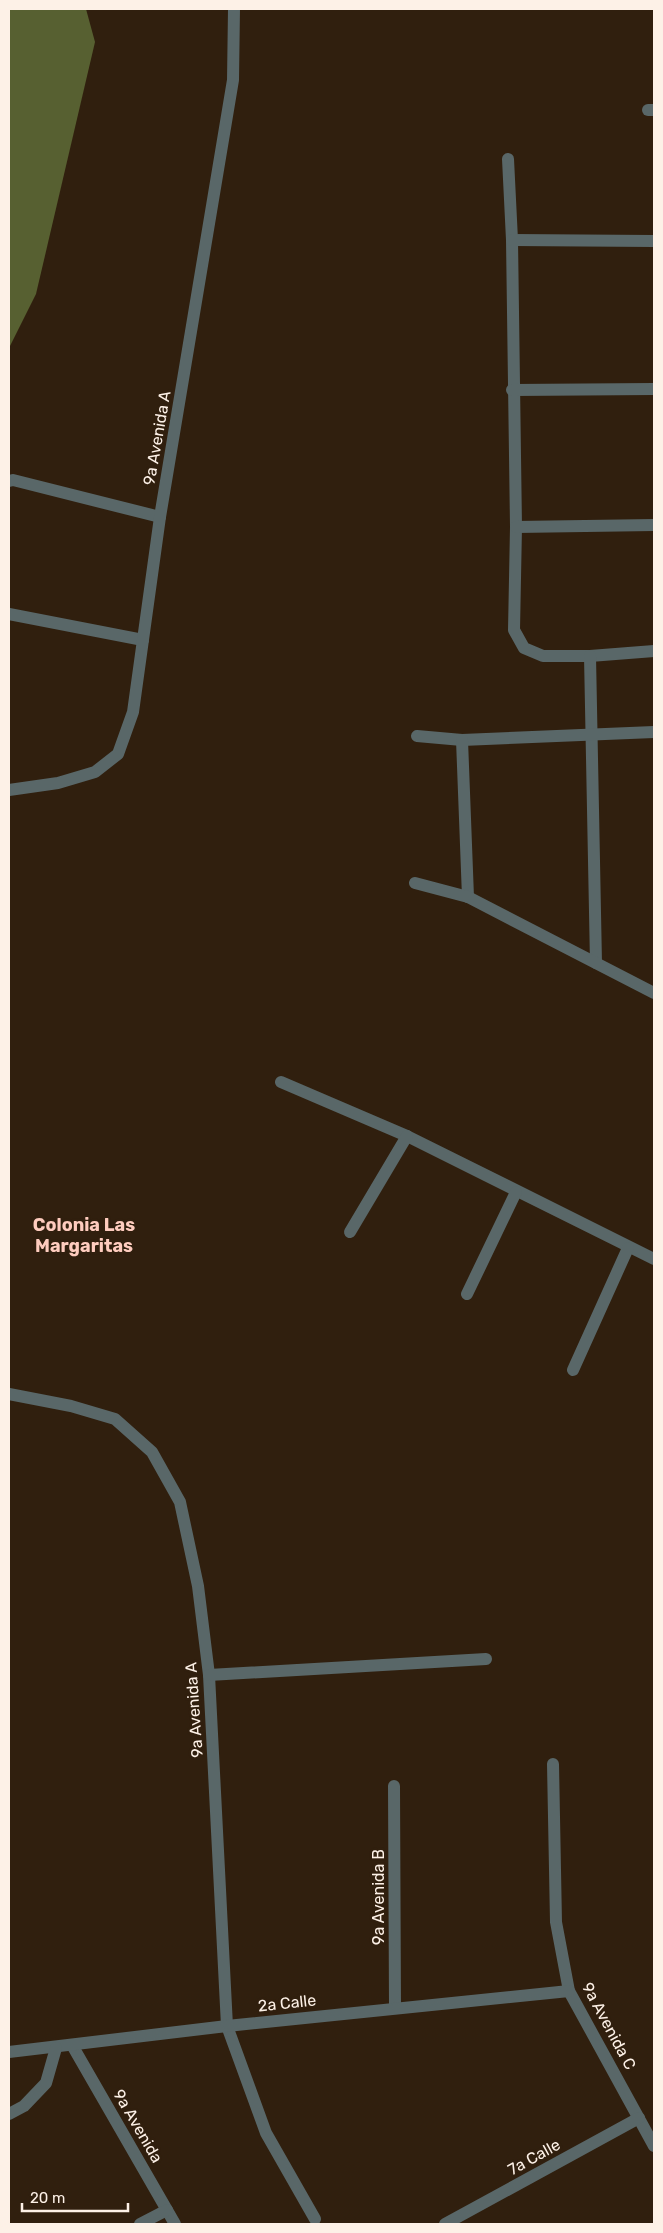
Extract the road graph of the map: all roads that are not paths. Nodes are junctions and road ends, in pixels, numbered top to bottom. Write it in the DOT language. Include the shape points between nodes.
graph roads {
  1 [pos="234,9"];
  2 [pos="508,160"];
  3 [pos="512,240"];
  4 [pos="654,241"];
  5 [pos="654,389"];
  6 [pos="512,390"];
  7 [pos="9,481"];
  8 [pos="160,517"];
  9 [pos="654,525"];
  10 [pos="516,528"];
  11 [pos="9,614"];
  12 [pos="143,640"];
  13 [pos="654,651"];
  14 [pos="590,656"];
  15 [pos="654,732"];
  16 [pos="590,734"];
  17 [pos="418,736"];
  18 [pos="462,740"];
  19 [pos="9,790"];
  20 [pos="415,883"];
  21 [pos="468,897"];
  22 [pos="596,963"];
  23 [pos="654,993"];
  24 [pos="281,1082"];
  25 [pos="407,1136"];
  26 [pos="516,1192"];
  27 [pos="350,1232"];
  28 [pos="628,1248"];
  29 [pos="654,1259"];
  30 [pos="467,1294"];
  31 [pos="573,1370"];
  32 [pos="9,1394"];
  33 [pos="486,1659"];
  34 [pos="209,1675"];
  35 [pos="553,1764"];
  36 [pos="394,1786"];
  37 [pos="569,1991"];
  38 [pos="395,2008"];
  39 [pos="227,2026"];
  40 [pos="72,2045"];
  41 [pos="56,2048"];
  42 [pos="9,2052"];
  43 [pos="9,2114"];
  44 [pos="639,2118"];
  45 [pos="654,2146"];
  46 [pos="167,2210"];
  47 [pos="315,2219"];
  48 [pos="140,2224"];
  49 [pos="175,2224"];
  50 [pos="445,2224"];
  1 -- 8 [label="street, 9a Avenida A" via="233,80"];
  2 -- 3 [label="street"];
  3 -- 4 [label="street"];
  3 -- 6 [label="street"];
  5 -- 6 [label="street"];
  6 -- 10 [label="street"];
  7 -- 8 [label="street"];
  8 -- 12 [label="street, 9a Avenida A"];
  9 -- 10 [label="street"];
  10 -- 14 [label="street" via="514,630 524,648 543,656"];
  11 -- 12 [label="street"];
  12 -- 19 [label="street, 9a Avenida A" via="134,712 118,754 95,772 58,783"];
  13 -- 14 [label="street"];
  14 -- 16 [label="street"];
  15 -- 16 [label="street"];
  16 -- 18 [label="street"];
  16 -- 22 [label="street"];
  17 -- 18 [label="street"];
  18 -- 21 [label="street"];
  20 -- 21 [label="street"];
  21 -- 22 [label="street"];
  22 -- 23 [label="street"];
  24 -- 25 [label="street"];
  25 -- 26 [label="street"];
  25 -- 27 [label="street"];
  26 -- 28 [label="street"];
  26 -- 30 [label="street"];
  28 -- 29 [label="street"];
  28 -- 31 [label="street"];
  32 -- 34 [label="street, 9a Avenida A" via="71,1406 115,1419 152,1452 180,1502 198,1586"];
  33 -- 34 [label="street"];
  34 -- 39 [label="street, 9a Avenida A"];
  35 -- 37 [label="street, 9a Avenida C" via="556,1922"];
  36 -- 38 [label="street, 9a Avenida B"];
  37 -- 38 [label="street, 2a Calle"];
  37 -- 44 [label="street, 9a Avenida C"];
  38 -- 39 [label="street, 2a Calle"];
  39 -- 40 [label="street, 2a Calle"];
  39 -- 47 [label="street, 9a Avenida A" via="266,2133"];
  40 -- 41 [label="street, 2a Calle"];
  40 -- 46 [label="street, 9a Avenida"];
  41 -- 42 [label="street, 2a Calle"];
  41 -- 43 [label="street" via="46,2083 24,2106"];
  44 -- 45 [label="street, 9a Avenida C"];
  44 -- 50 [label="street, 7a Calle"];
  46 -- 48 [label="street"];
  46 -- 49 [label="street, 9a Avenida"];
}
